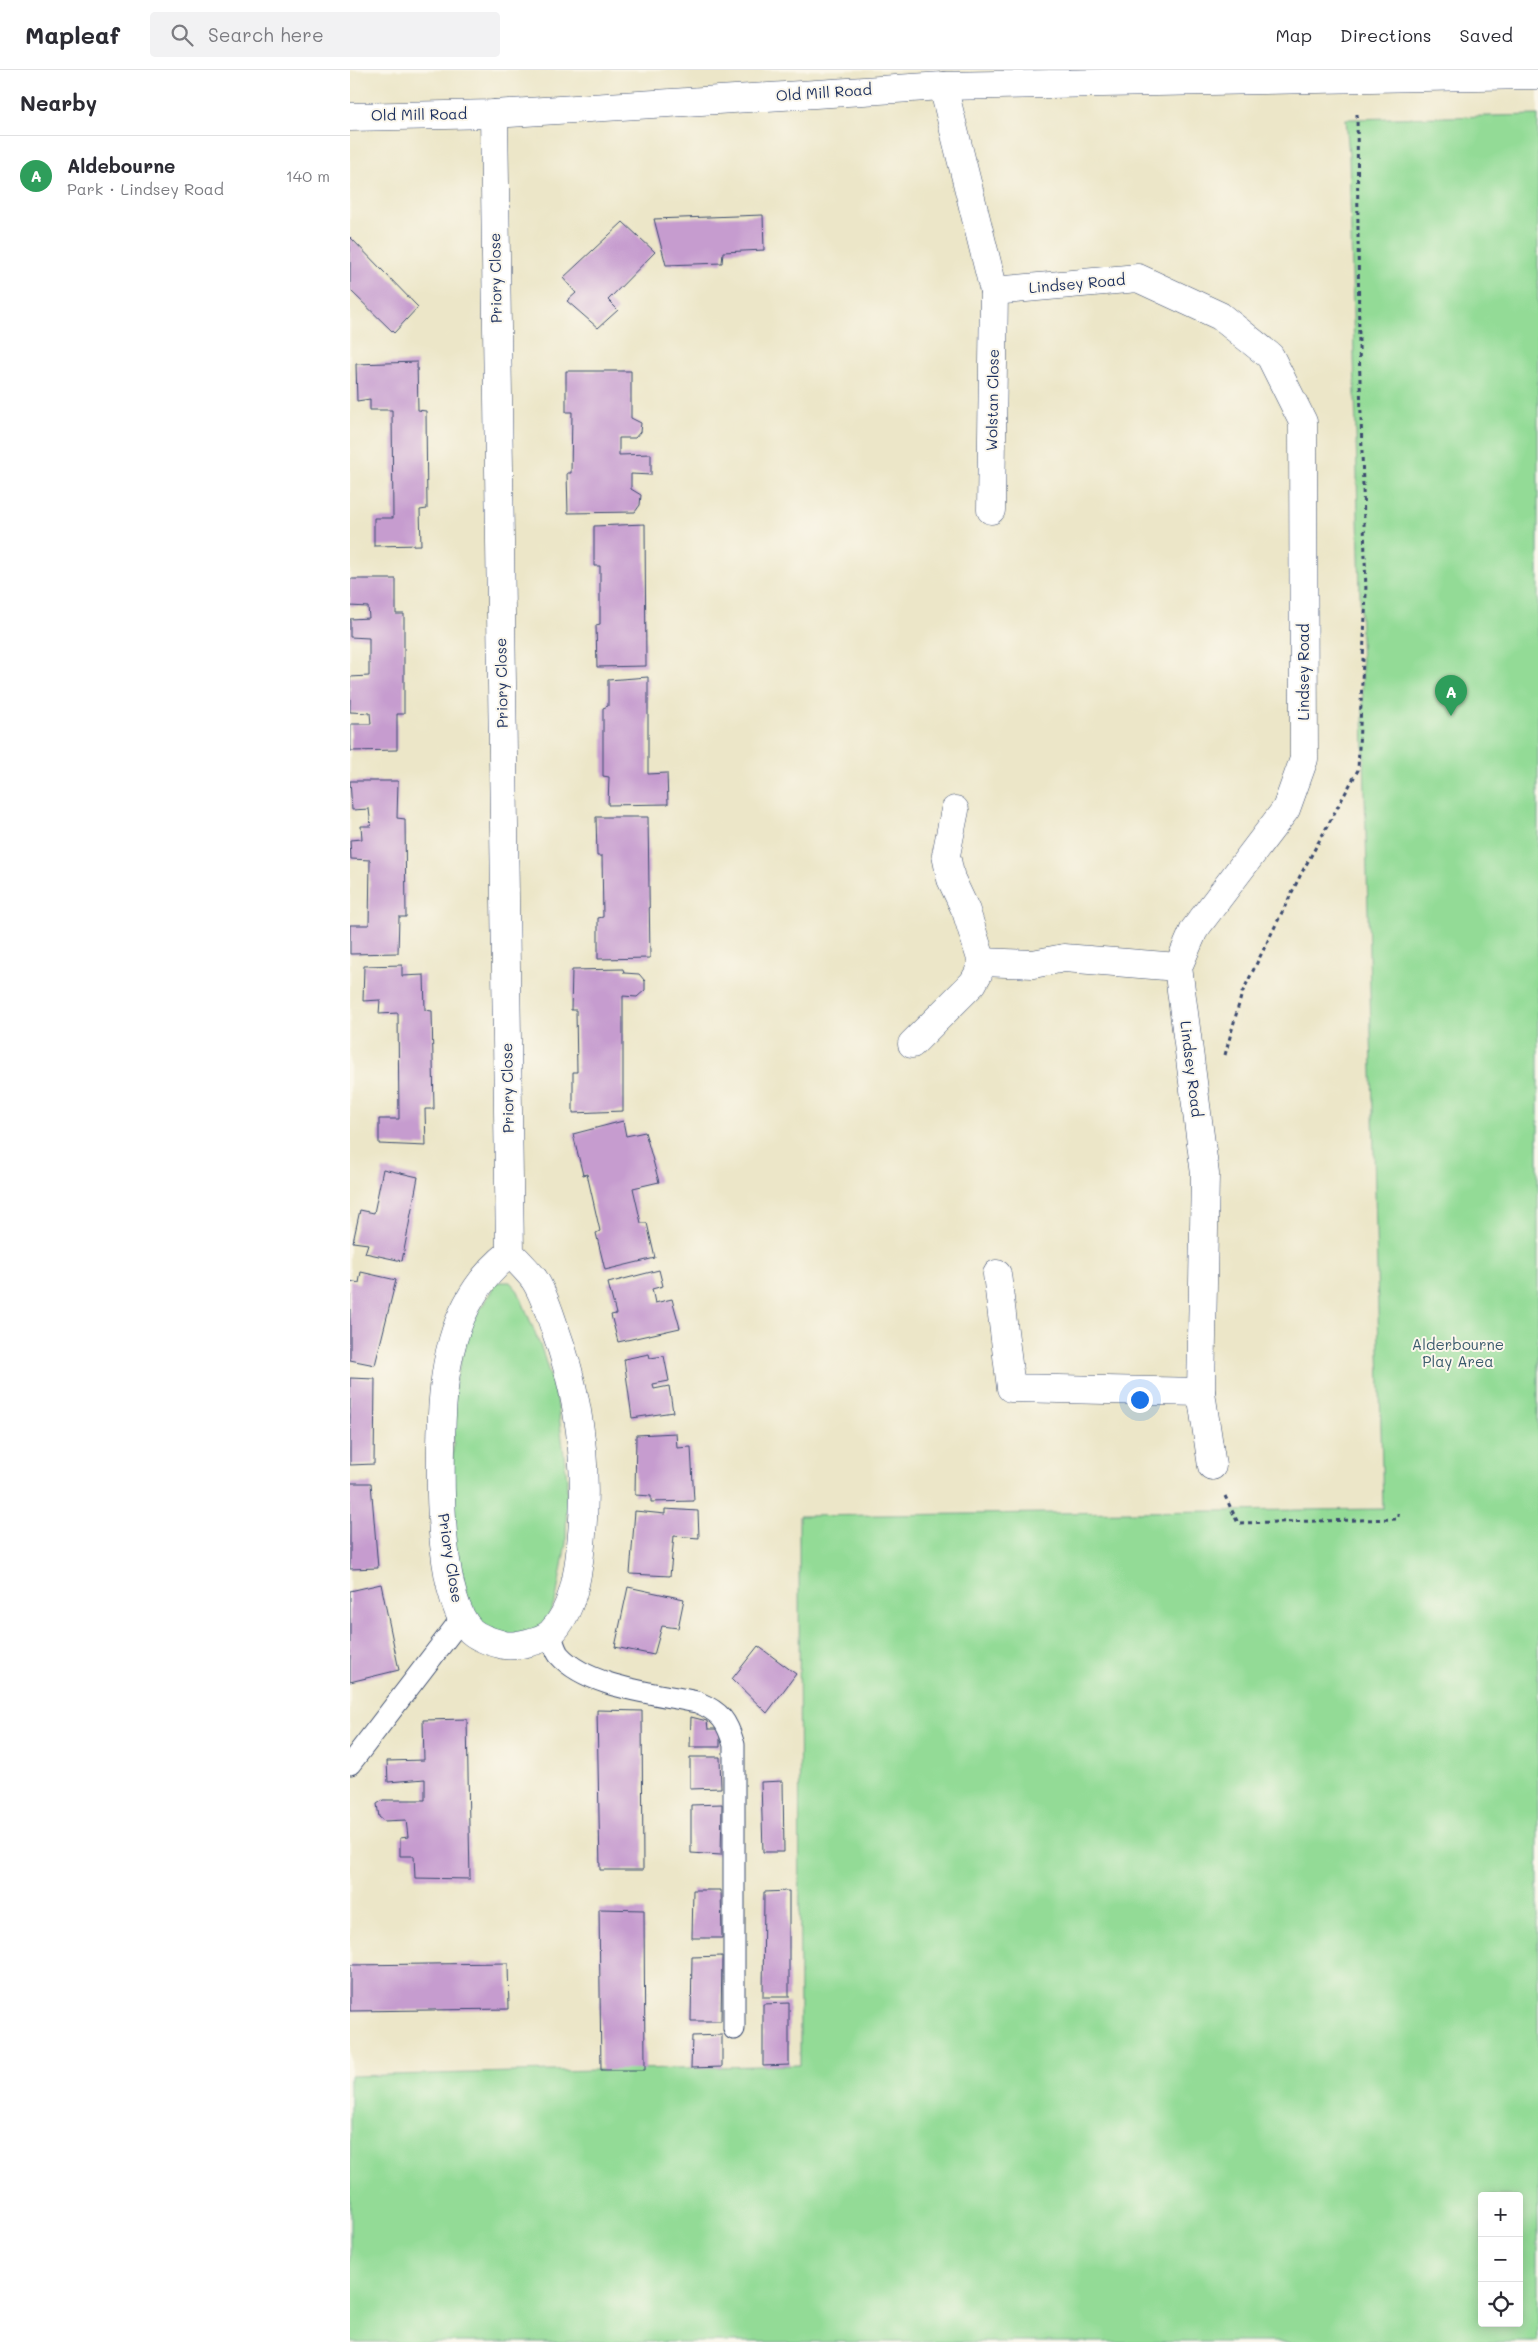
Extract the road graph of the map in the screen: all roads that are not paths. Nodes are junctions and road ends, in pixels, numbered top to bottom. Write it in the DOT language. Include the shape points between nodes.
graph roads {
  1 [pos="1538,75"];
  2 [pos="943,86"];
  3 [pos="494,114"];
  4 [pos="350,116"];
  5 [pos="994,291"];
  6 [pos="991,510"];
  7 [pos="955,810"];
  8 [pos="982,962"];
  9 [pos="1178,967"];
  10 [pos="912,1044"];
  11 [pos="510,1252"];
  12 [pos="998,1274"];
  13 [pos="1201,1392"];
  14 [pos="1212,1466"];
  15 [pos="462,1618"];
  16 [pos="550,1634"];
  17 [pos="350,1764"];
  18 [pos="734,2029"];
  1 -- 2 [label="street, Old Mill Road"];
  2 -- 3 [label="street, Old Mill Road"];
  2 -- 5 [label="street"];
  3 -- 4 [label="street, Old Mill Road"];
  3 -- 11 [label="street, Priory Close"];
  5 -- 6 [label="street, Wolstan Close"];
  5 -- 9 [label="street, Lindsey Road" via="1138,278 1220,316 1270,356 1303,422 1304,759 1286,809 1194,930"];
  7 -- 8 [label="street" via="946,855 947,866 972,927"];
  8 -- 9 [label="street" via="1034,964 1064,958"];
  8 -- 10 [label="street" via="973,983"];
  9 -- 13 [label="street, Lindsey Road" via="1205,1174"];
  11 -- 15 [label="street, Priory Close" via="493,1266 477,1287 456,1325 446,1372 442,1408 442,1516 454,1602"];
  11 -- 16 [label="street" via="535,1280 545,1301 566,1360 582,1427 586,1480 579,1568 565,1612"];
  12 -- 13 [label="street" via="1011,1388"];
  13 -- 14 [label="street, Lindsey Road"];
  15 -- 16 [label="street, Priory Close" via="472,1632 488,1641 512,1646"];
  15 -- 17 [label="lane"];
  16 -- 18 [label="lane" via="558,1654 580,1673 600,1682 698,1702 711,1708 727,1723 734,1745"];
}
